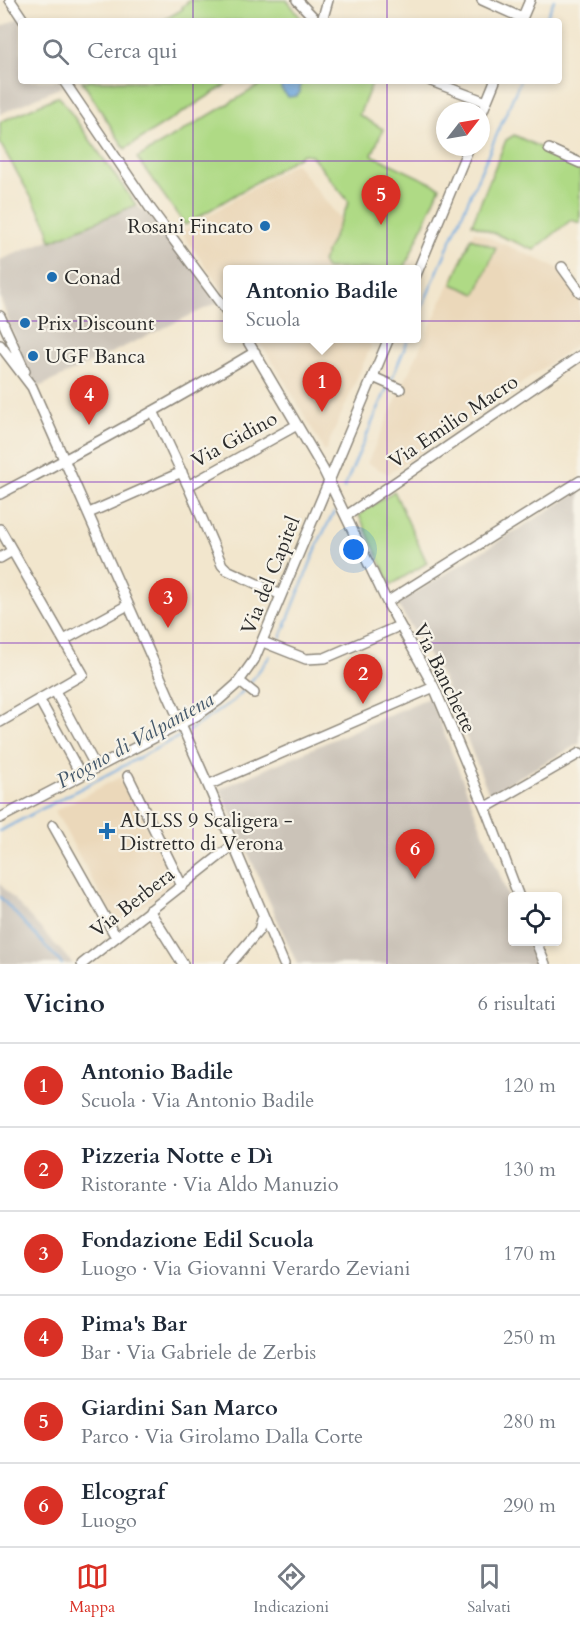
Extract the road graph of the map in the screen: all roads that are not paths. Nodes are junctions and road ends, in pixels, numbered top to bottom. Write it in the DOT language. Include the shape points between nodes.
graph roads {
  1 [pos="24,0"];
  2 [pos="297,0"];
  3 [pos="328,0"];
  4 [pos="482,0"];
  5 [pos="530,0"];
  6 [pos="12,3"];
  7 [pos="22,18"];
  8 [pos="314,18"];
  9 [pos="323,18"];
  10 [pos="518,18"];
  11 [pos="523,18"];
  12 [pos="66,84"];
  13 [pos="439,84"];
  14 [pos="494,84"];
  15 [pos="486,102"];
  16 [pos="549,149"];
  17 [pos="465,156"];
  18 [pos="580,163"];
  19 [pos="421,265"];
  20 [pos="562,267"];
  21 [pos="576,278"];
  22 [pos="580,292"];
  23 [pos="223,306"];
  24 [pos="1,320"];
  25 [pos="249,343"];
  26 [pos="388,343"];
  27 [pos="0,345"];
  28 [pos="255,352"];
  29 [pos="580,356"];
  30 [pos="373,377"];
  31 [pos="32,387"];
  32 [pos="399,389"];
  33 [pos="153,411"];
  34 [pos="297,425"];
  35 [pos="64,461"];
  36 [pos="182,472"];
  37 [pos="329,481"];
  38 [pos="580,481"];
  39 [pos="188,486"];
  40 [pos="0,494"];
  41 [pos="89,513"];
  42 [pos="346,516"];
  43 [pos="0,529"];
  44 [pos="12,551"];
  45 [pos="0,558"];
  46 [pos="281,595"];
  47 [pos="387,602"];
  48 [pos="128,605"];
  49 [pos="399,626"];
  50 [pos="64,640"];
  51 [pos="263,642"];
  52 [pos="242,683"];
  53 [pos="434,687"];
  54 [pos="55,691"];
  55 [pos="254,693"];
  56 [pos="39,699"];
  57 [pos="0,721"];
  58 [pos="183,730"];
  59 [pos="580,753"];
  60 [pos="96,767"];
  61 [pos="81,775"];
  62 [pos="128,776"];
  63 [pos="208,785"];
  64 [pos="485,808"];
  65 [pos="0,818"];
  66 [pos="53,825"];
  67 [pos="232,846"];
  68 [pos="182,886"];
  69 [pos="517,892"];
  70 [pos="253,894"];
  71 [pos="149,910"];
  72 [pos="263,916"];
  73 [pos="255,936"];
  74 [pos="116,937"];
  75 [pos="538,946"];
  76 [pos="282,960"];
  77 [pos="82,964"];
  78 [pos="183,964"];
  79 [pos="230,964"];
  80 [pos="545,964"];
  1 -- 6 [label="street"];
  2 -- 8 [label="street"];
  3 -- 9 [label="street"];
  4 -- 10 [label="street"];
  5 -- 11 [label="street"];
  6 -- 7 [label="street"];
  12 -- 23 [label="street"];
  13 -- 15 [label="street"];
  14 -- 15 [label="street"];
  16 -- 18 [label="street"];
  17 -- 19 [label="street"];
  20 -- 21 [label="street"];
  21 -- 22 [label="street"];
  24 -- 31 [label="street"];
  25 -- 28 [label="street, Via Banchette"];
  26 -- 30 [label="street, Via del Capitel"];
  27 -- 31 [label="street"];
  28 -- 33 [label="street"];
  28 -- 34 [label="street, Via Banchette"];
  29 -- 42 [label="street, Via Emilio Macro"];
  30 -- 32 [label="street"];
  30 -- 37 [label="street, Via del Capitel"];
  31 -- 35 [label="street"];
  33 -- 35 [label="street"];
  33 -- 36 [label="street"];
  34 -- 37 [label="street, Via Banchette"];
  34 -- 39 [label="street, Via Gidino"];
  35 -- 40 [label="street"];
  35 -- 41 [label="street"];
  36 -- 39 [label="street, Via Gidino"];
  36 -- 41 [label="street, Via Gidino"];
  37 -- 42 [label="street, Via Banchette"];
  37 -- 46 [label="street, Via del Capitel"];
  38 -- 47 [label="street"];
  39 -- 46 [label="street, Via Gidino" via="222,565"];
  41 -- 48 [label="street"];
  42 -- 47 [label="street, Via Banchette"];
  43 -- 44 [label="street"];
  44 -- 45 [label="street"];
  44 -- 50 [label="street"];
  46 -- 51 [label="street, Via del Capitel"];
  47 -- 49 [label="street, Via Banchette"];
  48 -- 50 [label="street"];
  48 -- 58 [label="street"];
  49 -- 51 [label="street" via="325,658 306,659"];
  49 -- 53 [label="street, Via Banchette"];
  50 -- 54 [label="street" via="83,674"];
  51 -- 52 [label="street, Via del Capitel"];
  52 -- 55 [label="street"];
  52 -- 58 [label="street, Via del Capitel"];
  53 -- 63 [label="street"];
  53 -- 64 [label="street, Via Banchette"];
  54 -- 56 [label="street"];
  54 -- 60 [label="street"];
  56 -- 57 [label="street"];
  56 -- 61 [label="street"];
  58 -- 60 [label="street, Via del Capitel"];
  58 -- 63 [label="street"];
  59 -- 64 [label="street"];
  60 -- 61 [label="street, Via del Capitel"];
  61 -- 65 [label="street, Via del Capitel"];
  62 -- 68 [label="street"];
  63 -- 67 [label="street"];
  64 -- 69 [label="street, Via Banchette"];
  66 -- 74 [label="street"];
  67 -- 68 [label="street, Via Berbera"];
  67 -- 70 [label="street"];
  68 -- 71 [label="street, Via Berbera"];
  70 -- 72 [label="street"];
  70 -- 73 [label="street"];
  71 -- 74 [label="street, Via Berbera"];
  71 -- 78 [label="street"];
  72 -- 73 [label="street"];
  72 -- 76 [label="street"];
  73 -- 76 [label="street" via="268,941"];
  73 -- 79 [label="street"];
  74 -- 77 [label="street, Via Berbera"];
  75 -- 80 [label="street"];
}
